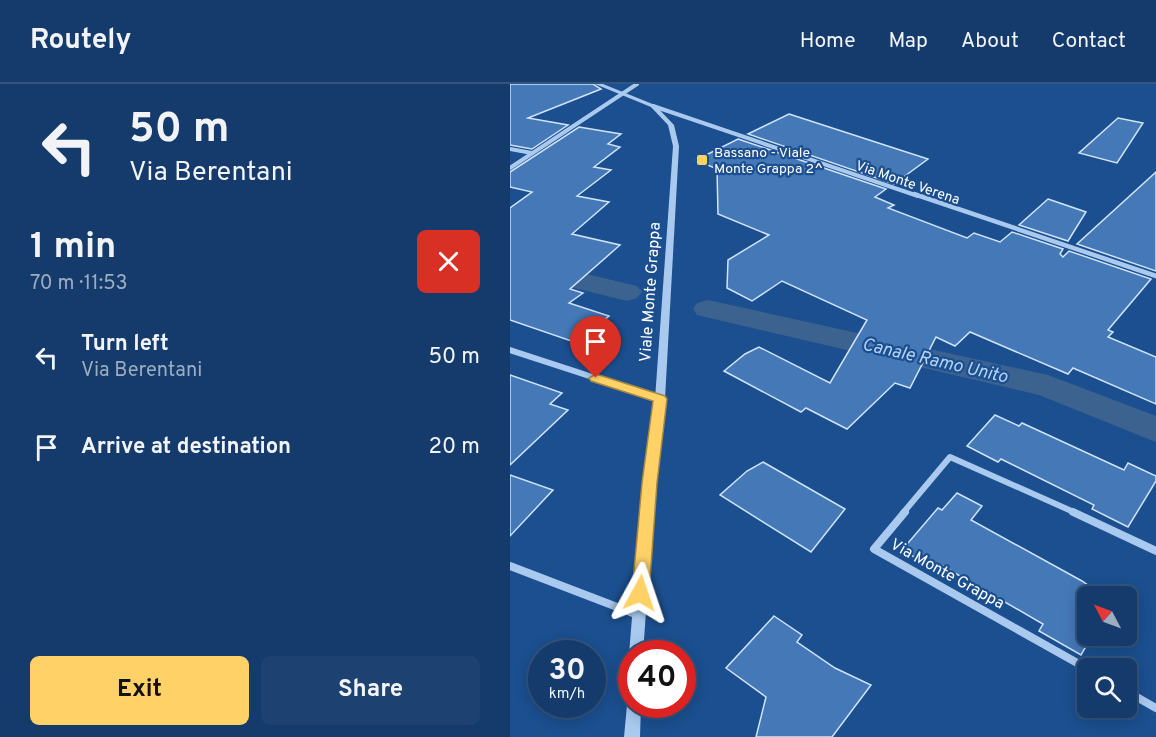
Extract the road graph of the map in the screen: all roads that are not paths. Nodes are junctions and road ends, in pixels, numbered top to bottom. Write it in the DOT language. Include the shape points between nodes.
graph roads {
  1 [pos="598,84"];
  2 [pos="638,84"];
  3 [pos="623,93"];
  4 [pos="653,106"];
  5 [pos="510,149"];
  6 [pos="532,153"];
  7 [pos="510,168"];
  8 [pos="1156,276"];
  9 [pos="510,350"];
  10 [pos="660,399"];
  11 [pos="1156,551"];
  12 [pos="510,566"];
  13 [pos="638,615"];
  14 [pos="637,640"];
  15 [pos="1077,663"];
  16 [pos="1137,698"];
  17 [pos="1156,708"];
  18 [pos="633,718"];
  19 [pos="632,737"];
  1 -- 3 [label="street, Viale Monte Grappa"];
  2 -- 3 [label="street"];
  3 -- 4 [label="street, Viale Monte Grappa"];
  3 -- 6 [label="street"];
  4 -- 8 [label="street, Via Monte Verena"];
  4 -- 10 [label="street, Viale Monte Grappa" via="671,125 676,146"];
  5 -- 6 [label="street"];
  6 -- 7 [label="street"];
  9 -- 10 [label="street"];
  10 -- 13 [label="street, Viale Monte Grappa"];
  11 -- 15 [label="street, Via Monte Grappa" via="950,457 874,549"];
  12 -- 13 [label="street"];
  13 -- 14 [label="street, Viale Monte Grappa"];
  16 -- 17 [label="street"];
  18 -- 19 [label="street"];
}
